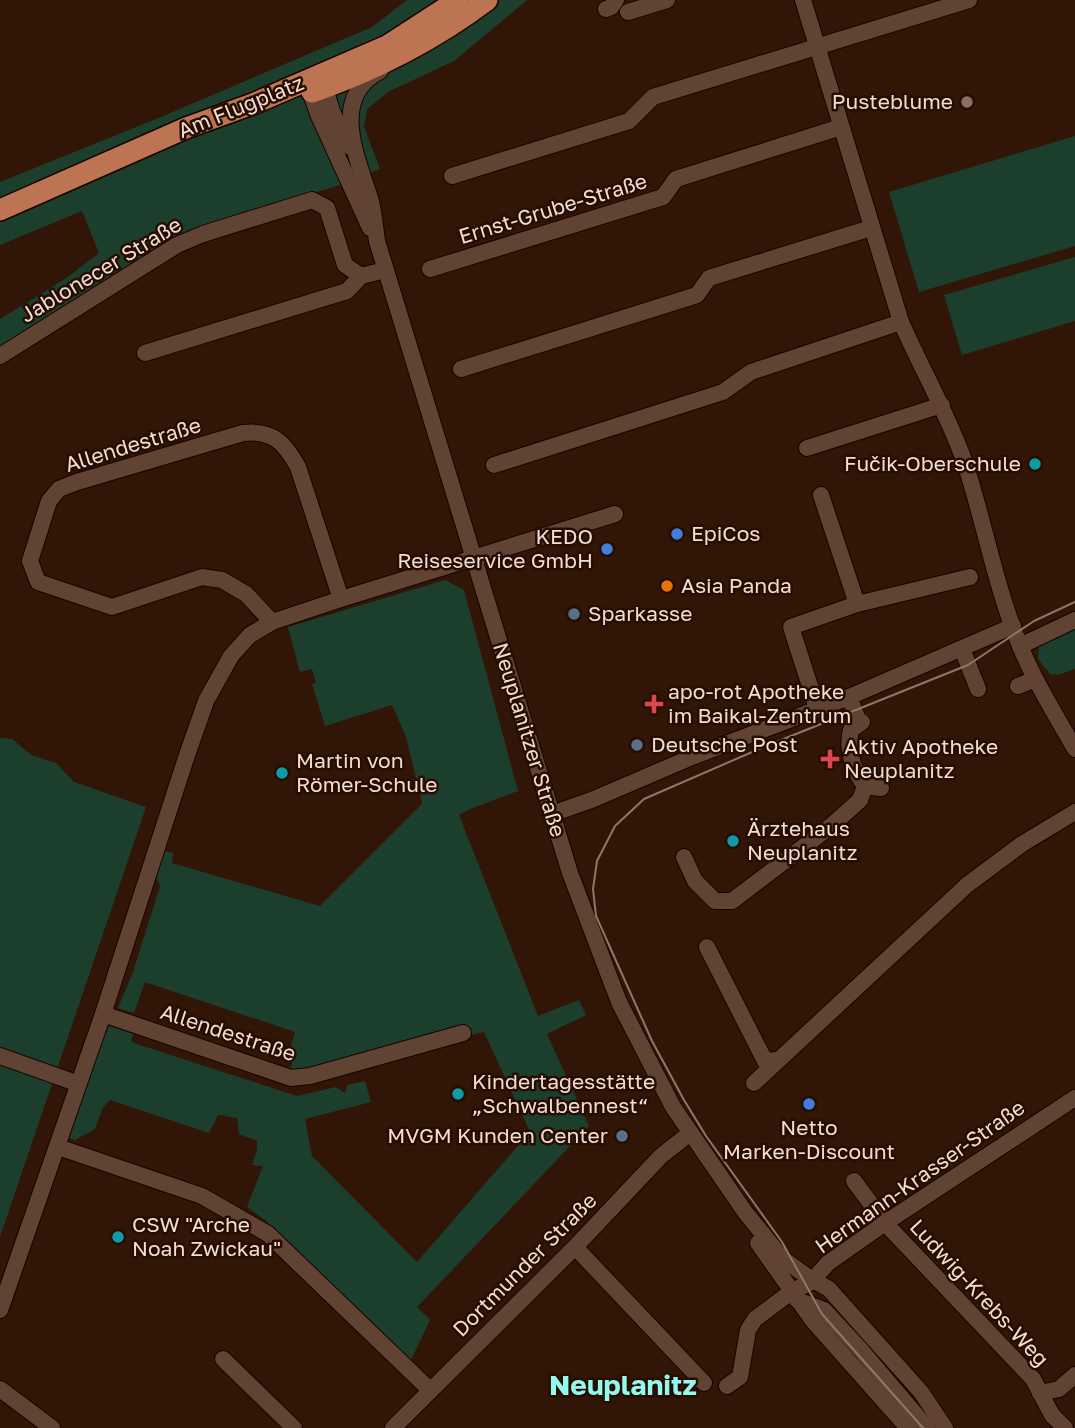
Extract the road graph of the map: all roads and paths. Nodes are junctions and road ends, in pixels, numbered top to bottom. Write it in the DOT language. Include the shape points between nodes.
graph roads {
  1 [pos="458,0"];
  2 [pos="488,0"];
  3 [pos="496,0"];
  4 [pos="667,0"];
  5 [pos="803,0"];
  6 [pos="969,0"];
  7 [pos="628,12"];
  8 [pos="816,47"];
  9 [pos="315,84"];
  10 [pos="841,127"];
  11 [pos="452,176"];
  12 [pos="363,180"];
  13 [pos="0,210"];
  14 [pos="871,228"];
  15 [pos="377,241"];
  16 [pos="430,269"];
  17 [pos="385,270"];
  18 [pos="361,276"];
  19 [pos="901,322"];
  20 [pos="145,353"];
  21 [pos="0,356"];
  22 [pos="460,369"];
  23 [pos="942,405"];
  24 [pos="807,448"];
  25 [pos="494,465"];
  26 [pos="821,495"];
  27 [pos="615,514"];
  28 [pos="472,560"];
  29 [pos="970,576"];
  30 [pos="341,598"];
  31 [pos="857,604"];
  32 [pos="1075,620"];
  33 [pos="272,622"];
  34 [pos="1013,626"];
  35 [pos="1020,646"];
  36 [pos="962,649"];
  37 [pos="1035,679"];
  38 [pos="1018,686"];
  39 [pos="978,689"];
  40 [pos="849,697"];
  41 [pos="817,708"];
  42 [pos="1075,749"];
  43 [pos="865,786"];
  44 [pos="881,788"];
  45 [pos="1075,813"];
  46 [pos="552,814"];
  47 [pos="684,857"];
  48 [pos="707,947"];
  49 [pos="103,1014"];
  50 [pos="463,1033"];
  51 [pos="0,1056"];
  52 [pos="777,1060"];
  53 [pos="754,1083"];
  54 [pos="79,1084"];
  55 [pos="1075,1098"];
  56 [pos="689,1133"];
  57 [pos="58,1147"];
  58 [pos="854,1181"];
  59 [pos="745,1212"];
  60 [pos="885,1223"];
  61 [pos="575,1247"];
  62 [pos="814,1279"];
  63 [pos="794,1296"];
  64 [pos="0,1310"];
  65 [pos="824,1310"];
  66 [pos="223,1359"];
  67 [pos="1075,1375"];
  68 [pos="704,1383"];
  69 [pos="727,1386"];
  70 [pos="0,1390"];
  71 [pos="430,1390"];
  72 [pos="1040,1393"];
  73 [pos="52,1428"];
  74 [pos="294,1428"];
  75 [pos="393,1428"];
  76 [pos="908,1428"];
  77 [pos="927,1428"];
  78 [pos="945,1428"];
  79 [pos="1066,1428"];
  1 -- 9 [label="main road, Am Flugplatz" via="387,46 341,66"];
  2 -- 9 [label="main road" via="407,52 346,81"];
  3 -- 12 [label="street, Neuplanitzer Straße" via="369,77 360,87 349,121"];
  4 -- 7 [label="street"];
  5 -- 8 [label="street"];
  6 -- 8 [label="street"];
  8 -- 10 [label="street"];
  8 -- 11 [label="street" via="653,97 629,121"];
  9 -- 12 [label="street, Neuplanitzer Straße"];
  9 -- 13 [label="main road, Am Flugplatz"];
  9 -- 15 [label="street, Neuplanitzer Straße" via="316,111"];
  10 -- 14 [label="street"];
  10 -- 16 [label="street, Ernst-Grube-Straße" via="676,179 663,197"];
  12 -- 15 [label="street, Neuplanitzer Straße"];
  14 -- 19 [label="street"];
  14 -- 22 [label="street" via="709,278 697,295"];
  15 -- 17 [label="street, Neuplanitzer Straße"];
  17 -- 18 [label="street"];
  17 -- 28 [label="street, Neuplanitzer Straße"];
  18 -- 20 [label="street" via="347,291"];
  18 -- 21 [label="street, Jablonecer Straße" via="345,265 327,208 312,200 177,246"];
  19 -- 23 [label="street"];
  19 -- 25 [label="street" via="751,372 723,392"];
  23 -- 24 [label="street"];
  23 -- 34 [label="street" via="964,462"];
  26 -- 31 [label="street"];
  27 -- 28 [label="street"];
  28 -- 30 [label="street"];
  28 -- 46 [label="street, Neuplanitzer Straße"];
  29 -- 31 [label="street"];
  30 -- 33 [label="street"];
  30 -- 33 [label="street, Allendestraße" via="298,467 276,439 260,432 243,433 78,482 60,489 49,501 30,561 38,582 112,607 202,577 222,580 246,594"];
  31 -- 41 [label="street" via="791,627"];
  32 -- 35 [label="street"];
  33 -- 49 [label="street" via="250,635 231,656 206,701"];
  34 -- 35 [label="street"];
  34 -- 36 [label="street"];
  35 -- 37 [label="street"];
  36 -- 39 [label="street"];
  36 -- 40 [label="street"];
  37 -- 38 [label="street"];
  37 -- 42 [label="street"];
  40 -- 41 [label="street"];
  40 -- 43 [label="street" via="862,722 851,730 847,742"];
  41 -- 46 [label="street"];
  43 -- 44 [label="street"];
  43 -- 47 [label="street" via="860,800 831,826 732,901 715,901 695,881"];
  45 -- 52 [label="street" via="1022,844 967,886"];
  46 -- 56 [label="street, Neuplanitzer Straße" via="619,1002"];
  48 -- 52 [label="street" via="765,1061"];
  49 -- 50 [label="street, Allendestraße" via="291,1078"];
  49 -- 54 [label="street"];
  51 -- 54 [label="street"];
  52 -- 53 [label="street"];
  54 -- 57 [label="street"];
  55 -- 60 [label="street, Hermann-Krasser-Straße"];
  56 -- 59 [label="street, Neuplanitzer Straße"];
  56 -- 61 [label="street, Dortmunder Straße" via="661,1156"];
  57 -- 64 [label="street"];
  57 -- 71 [label="street" via="202,1196 268,1234"];
  58 -- 60 [label="street, Ludwig-Krebs-Weg"];
  59 -- 62 [label="street, Neuplanitzer Straße" via="783,1259"];
  59 -- 63 [label="street, Neuplanitzer Straße" via="757,1242"];
  60 -- 62 [label="street, Hermann-Krasser-Straße" via="828,1263"];
  60 -- 72 [label="street, Ludwig-Krebs-Weg" via="1024,1369"];
  61 -- 68 [label="street"];
  61 -- 71 [label="street, Dortmunder Straße"];
  62 -- 63 [label="street, Hermann-Krasser-Straße"];
  62 -- 65 [label="street"];
  62 -- 78 [label="street, Neuplanitzer Straße" via="830,1289 909,1378"];
  63 -- 65 [label="street"];
  63 -- 69 [label="street, Hermann-Krasser-Straße" via="755,1319 748,1330 740,1377"];
  63 -- 76 [label="street, Neuplanitzer Straße"];
  65 -- 77 [label="street"];
  66 -- 74 [label="street"];
  67 -- 72 [label="street, Ludwig-Krebs-Weg" via="1059,1390"];
  70 -- 73 [label="street"];
  71 -- 75 [label="street, Dortmunder Straße"];
  72 -- 79 [label="street, Ludwig-Krebs-Weg"];
}
